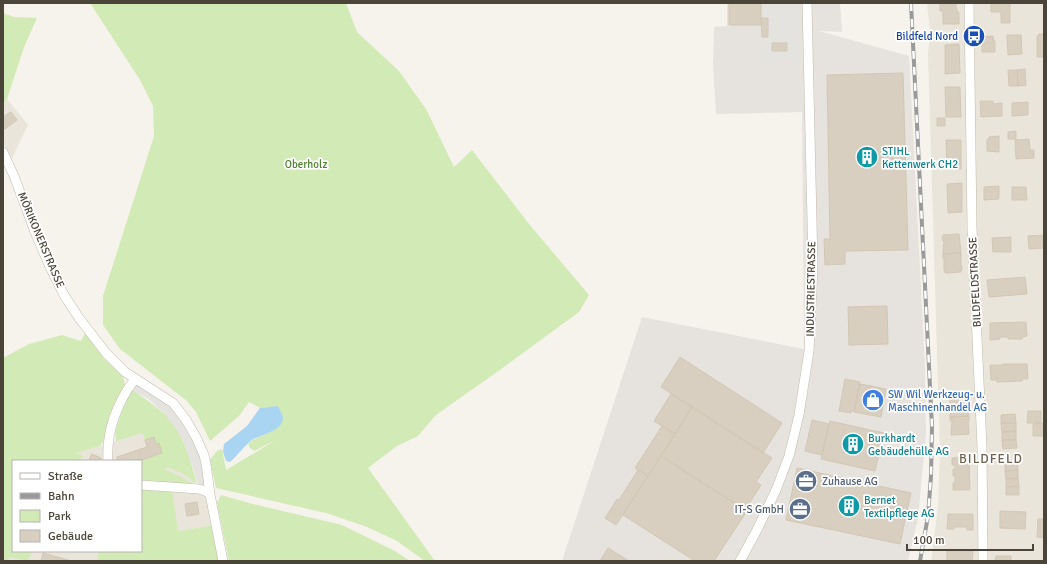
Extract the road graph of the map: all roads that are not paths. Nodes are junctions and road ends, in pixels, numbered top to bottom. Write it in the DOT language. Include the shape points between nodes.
graph roads {
  1 [pos="807,3"];
  2 [pos="969,3"];
  3 [pos="3,152"];
  4 [pos="135,379"];
  5 [pos="108,460"];
  6 [pos="142,485"];
  7 [pos="210,494"];
  8 [pos="223,561"];
  9 [pos="740,561"];
  10 [pos="983,561"];
  1 -- 9 [label="street, INDUSTRIESTRASSE" via="813,265 809,351 799,415 789,456 776,490"];
  2 -- 10 [label="street, BILDFELDSTRASSE" via="972,228 982,447"];
  3 -- 4 [label="street, MÖRIKONERSTRASSE" via="64,295 97,343"];
  4 -- 5 [label="street" via="118,407 111,430"];
  4 -- 7 [label="street, MÖRIKONERSTRASSE" via="173,403 186,420 204,455"];
  6 -- 7 [label="street" via="199,489"];
  7 -- 8 [label="street, MÖRIKONERSTRASSE"];
}
